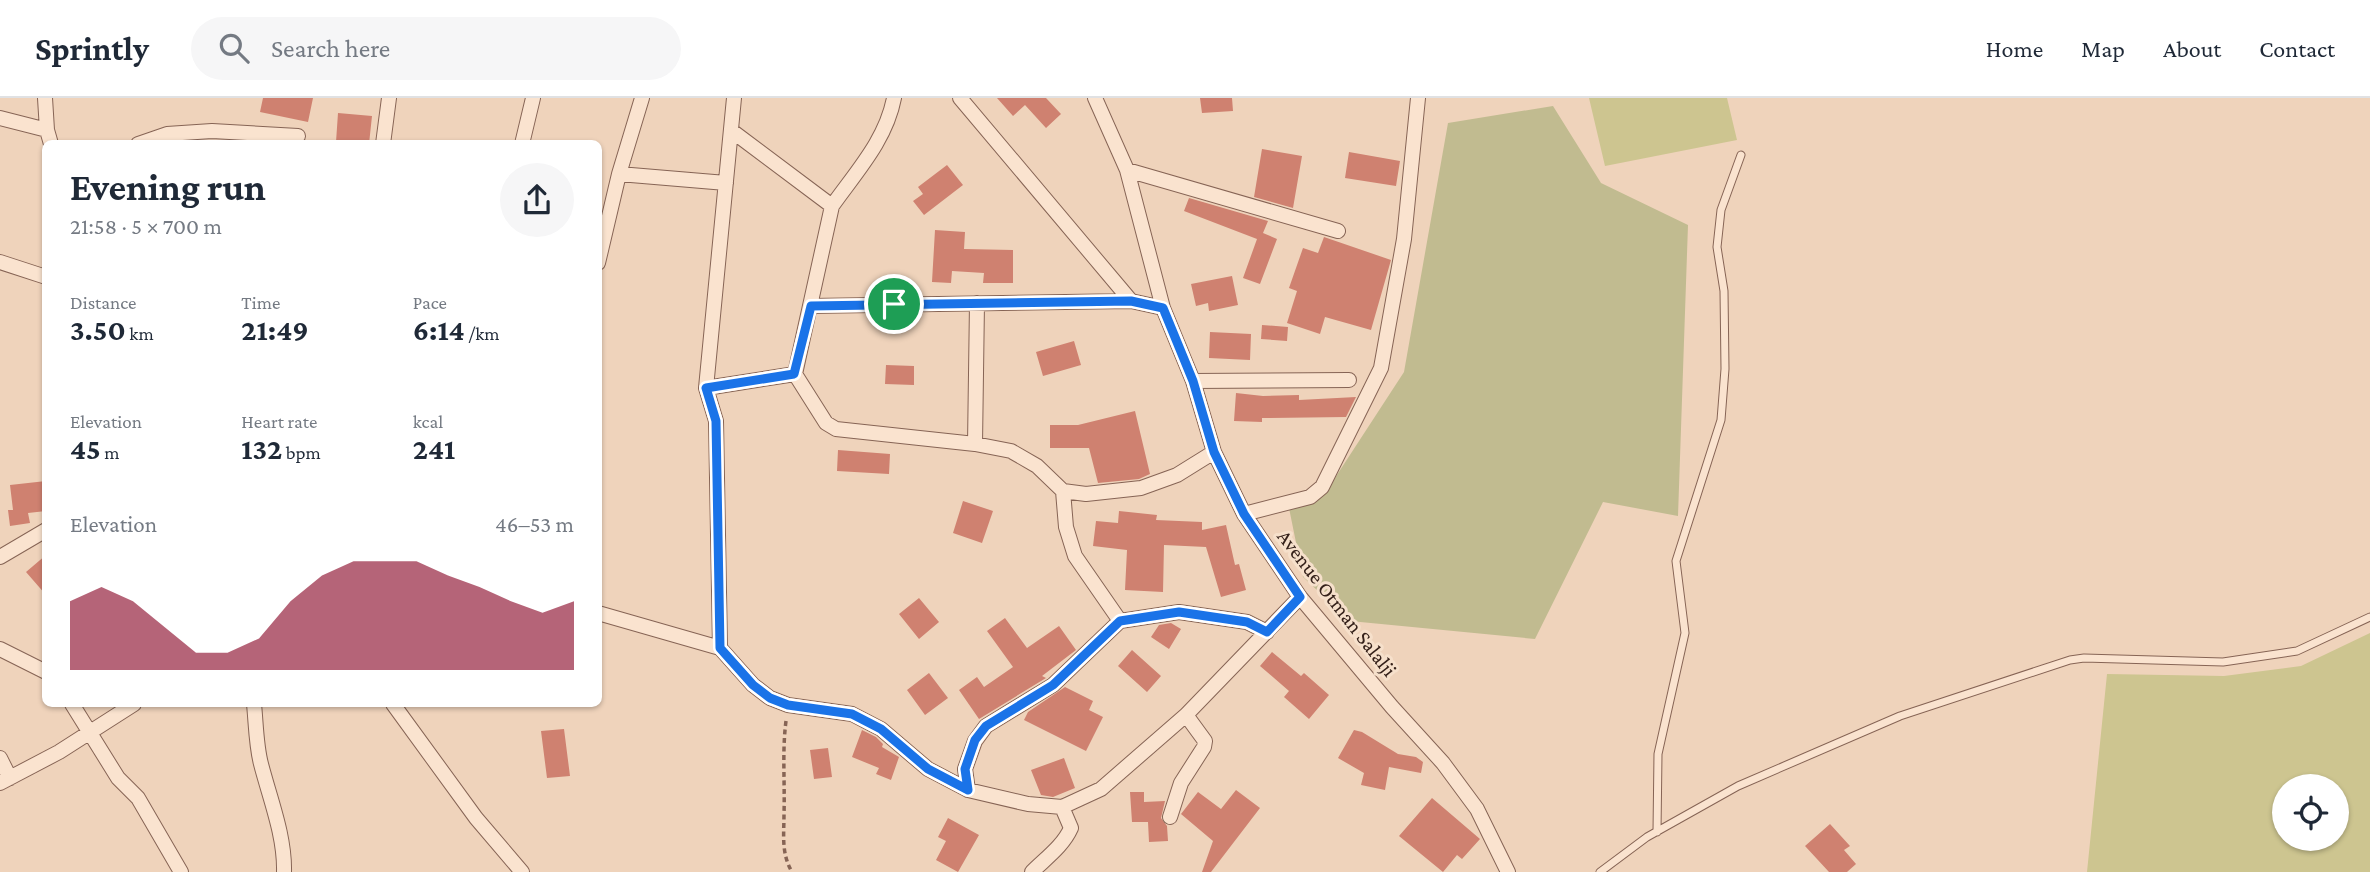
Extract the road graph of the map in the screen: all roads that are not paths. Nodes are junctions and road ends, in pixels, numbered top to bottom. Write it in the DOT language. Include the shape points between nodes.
graph roads {
  1 [pos="45,98"];
  2 [pos="389,98"];
  3 [pos="533,98"];
  4 [pos="642,98"];
  5 [pos="734,98"];
  6 [pos="894,98"];
  7 [pos="960,98"];
  8 [pos="1095,98"];
  9 [pos="1418,98"];
  10 [pos="0,118"];
  11 [pos="732,131"];
  12 [pos="298,136"];
  13 [pos="49,137"];
  14 [pos="168,139"];
  15 [pos="384,140"];
  16 [pos="523,140"];
  17 [pos="1741,155"];
  18 [pos="1127,170"];
  19 [pos="619,174"];
  20 [pos="726,183"];
  21 [pos="832,206"];
  22 [pos="1338,231"];
  23 [pos="602,246"];
  24 [pos="0,262"];
  25 [pos="42,276"];
  26 [pos="1131,301"];
  27 [pos="977,303"];
  28 [pos="811,306"];
  29 [pos="1163,308"];
  30 [pos="794,374"];
  31 [pos="1349,380"];
  32 [pos="1193,381"];
  33 [pos="706,388"];
  34 [pos="975,444"];
  35 [pos="1214,452"];
  36 [pos="1063,491"];
  37 [pos="1244,514"];
  38 [pos="42,532"];
  39 [pos="0,557"];
  40 [pos="1300,597"];
  41 [pos="602,613"];
  42 [pos="2370,617"];
  43 [pos="1120,621"];
  44 [pos="1267,632"];
  45 [pos="720,648"];
  46 [pos="0,649"];
  47 [pos="42,670"];
  48 [pos="74,707"];
  49 [pos="129,707"];
  50 [pos="254,707"];
  51 [pos="395,707"];
  52 [pos="1186,715"];
  53 [pos="90,732"];
  54 [pos="0,758"];
  55 [pos="5,780"];
  56 [pos="968,790"];
  57 [pos="1062,807"];
  58 [pos="1170,817"];
  59 [pos="1657,832"];
  60 [pos="181,872"];
  61 [pos="284,872"];
  62 [pos="522,872"];
  63 [pos="1032,872"];
  64 [pos="1508,872"];
  65 [pos="1600,872"];
  1 -- 13 [label="street"];
  2 -- 15 [label="street"];
  3 -- 16 [label="street"];
  4 -- 19 [label="street"];
  5 -- 11 [label="street"];
  6 -- 21 [label="street" via="876,146"];
  7 -- 26 [label="street"];
  8 -- 18 [label="street, Avenue Otman Salalji"];
  9 -- 37 [label="street" via="1404,239 1381,368 1322,487 1310,497"];
  10 -- 13 [label="street"];
  11 -- 20 [label="street"];
  11 -- 21 [label="street"];
  12 -- 14 [label="street" via="212,131"];
  17 -- 59 [label="lane" via="1721,210 1717,247 1724,291 1721,420 1676,561 1685,633 1658,754"];
  18 -- 22 [label="street"];
  18 -- 29 [label="street, Avenue Otman Salalji"];
  19 -- 20 [label="street"];
  19 -- 23 [label="street"];
  20 -- 33 [label="street"];
  21 -- 28 [label="street"];
  24 -- 25 [label="street"];
  26 -- 27 [label="street"];
  26 -- 29 [label="street"];
  27 -- 28 [label="street"];
  27 -- 34 [label="street"];
  28 -- 30 [label="street"];
  29 -- 32 [label="street, Avenue Otman Salalji"];
  30 -- 33 [label="street"];
  30 -- 34 [label="street" via="826,423 836,429"];
  31 -- 32 [label="street"];
  32 -- 35 [label="street, Avenue Otman Salalji"];
  33 -- 45 [label="street" via="716,421"];
  34 -- 36 [label="street" via="1011,451 1037,466"];
  35 -- 36 [label="street" via="1177,475 1141,488 1086,494"];
  35 -- 37 [label="street, Avenue Otman Salalji"];
  36 -- 43 [label="street" via="1066,527 1075,556"];
  37 -- 40 [label="street, Avenue Otman Salalji"];
  38 -- 39 [label="street"];
  40 -- 44 [label="street"];
  40 -- 64 [label="street, Avenue Otman Salalji" via="1443,763 1477,809"];
  41 -- 45 [label="street"];
  42 -- 59 [label="lane" via="2297,651 2223,663 2070,660 1900,716 1738,786"];
  43 -- 44 [label="street" via="1179,612 1236,620"];
  43 -- 56 [label="street" via="1053,685 986,726 975,740 965,769"];
  44 -- 52 [label="street"];
  45 -- 56 [label="street" via="770,698 852,714 881,729 928,769"];
  46 -- 47 [label="street"];
  48 -- 53 [label="street"];
  49 -- 53 [label="street"];
  50 -- 61 [label="street" via="260,760 285,857"];
  51 -- 62 [label="street" via="476,818"];
  52 -- 57 [label="street" via="1101,789"];
  52 -- 58 [label="street" via="1205,741 1181,783"];
  53 -- 55 [label="street"];
  53 -- 60 [label="street" via="118,778 138,798"];
  54 -- 55 [label="street"];
  56 -- 57 [label="street"];
  57 -- 63 [label="street" via="1072,828"];
  59 -- 65 [label="lane"];
}
